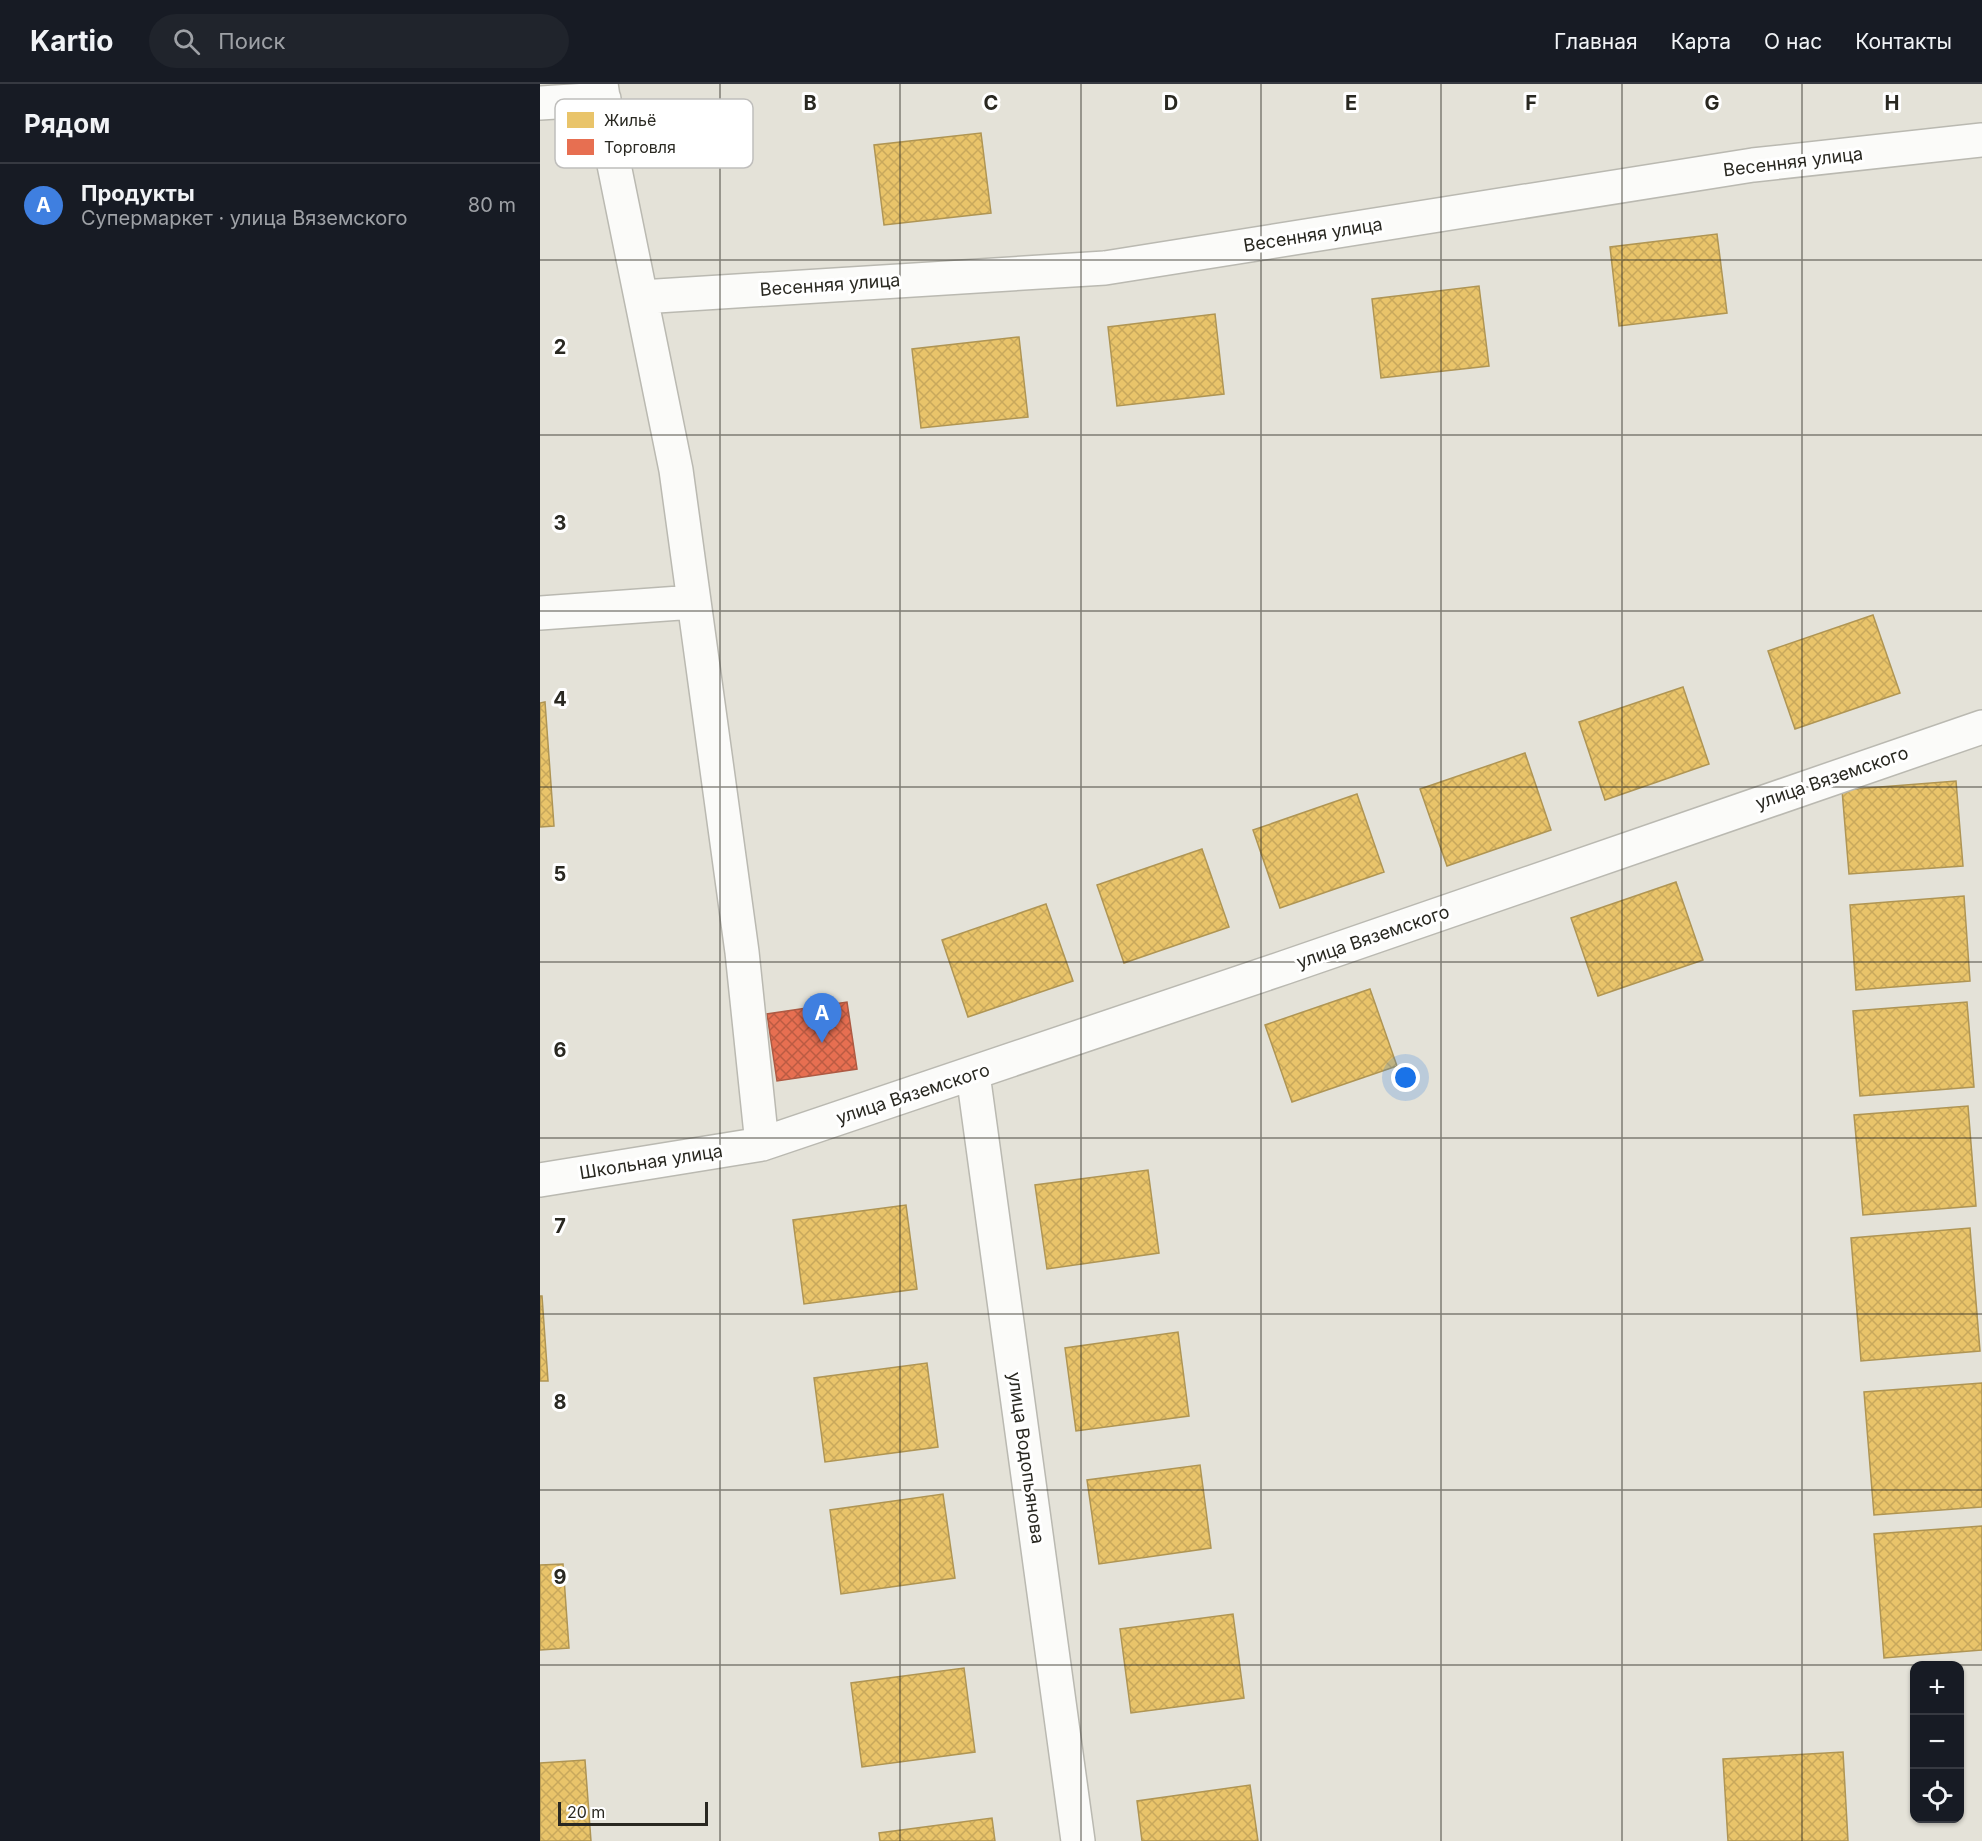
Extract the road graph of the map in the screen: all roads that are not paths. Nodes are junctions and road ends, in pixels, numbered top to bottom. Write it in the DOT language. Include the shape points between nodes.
graph roads {
  1 [pos="603,92"];
  2 [pos="563,99"];
  3 [pos="555,100"];
  4 [pos="540,103"];
  5 [pos="1982,140"];
  6 [pos="615,168"];
  7 [pos="641,297"];
  8 [pos="694,602"];
  9 [pos="540,613"];
  10 [pos="1982,727"];
  11 [pos="973,1074"];
  12 [pos="762,1144"];
  13 [pos="540,1180"];
  14 [pos="1078,1841"];
  1 -- 2 [label="street"];
  3 -- 4 [label="street"];
  5 -- 7 [label="street, Весенняя улица" via="1754,165 1106,268"];
  6 -- 7 [label="street"];
  7 -- 8 [label="street" via="676,470"];
  8 -- 9 [label="street"];
  8 -- 12 [label="street" via="742,952"];
  10 -- 11 [label="street, улица Вяземского"];
  11 -- 12 [label="street, улица Вяземского"];
  11 -- 14 [label="street, улица Водопьянова"];
  12 -- 13 [label="street, Школьная улица"];
}
